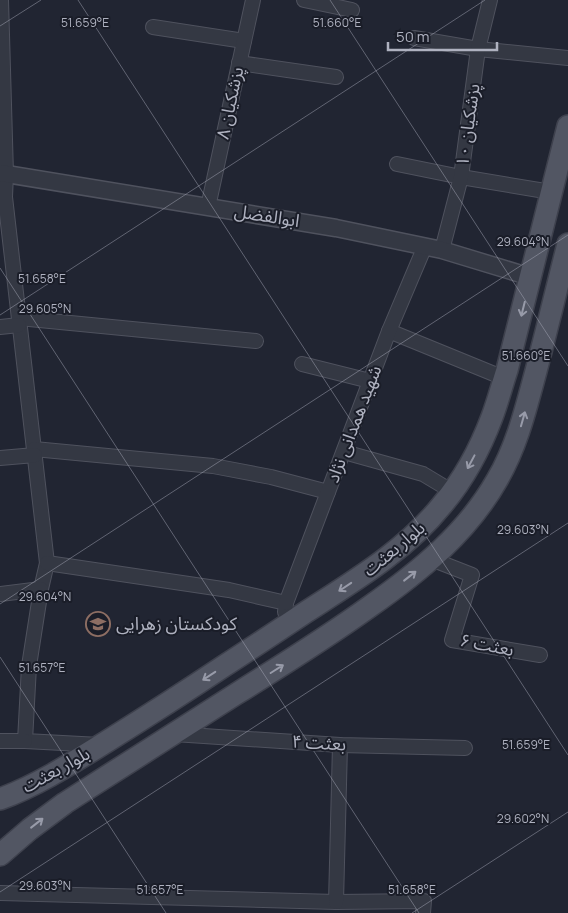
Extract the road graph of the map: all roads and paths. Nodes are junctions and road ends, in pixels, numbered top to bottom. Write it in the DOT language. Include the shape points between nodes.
graph roads {
  1 [pos="2,0"];
  2 [pos="253,0"];
  3 [pos="304,0"];
  4 [pos="490,0"];
  5 [pos="352,10"];
  6 [pos="153,27"];
  7 [pos="414,38"];
  8 [pos="244,41"];
  9 [pos="478,49"];
  10 [pos="568,58"];
  11 [pos="239,63"];
  12 [pos="336,77"];
  13 [pos="568,126"];
  14 [pos="397,164"];
  15 [pos="3,173"];
  16 [pos="461,177"];
  17 [pos="551,192"];
  18 [pos="208,207"];
  19 [pos="568,244"];
  20 [pos="425,246"];
  21 [pos="442,250"];
  22 [pos="531,277"];
  23 [pos="19,321"];
  24 [pos="0,326"];
  25 [pos="389,331"];
  26 [pos="256,341"];
  27 [pos="302,364"];
  28 [pos="504,378"];
  29 [pos="370,381"];
  30 [pos="35,452"];
  31 [pos="344,452"];
  32 [pos="0,458"];
  33 [pos="328,492"];
  34 [pos="453,492"];
  35 [pos="431,559"];
  36 [pos="47,563"];
  37 [pos="41,589"];
  38 [pos="0,594"];
  39 [pos="286,603"];
  40 [pos="284,627"];
  41 [pos="540,655"];
  42 [pos="174,734"];
  43 [pos="0,741"];
  44 [pos="24,741"];
  45 [pos="101,745"];
  46 [pos="340,745"];
  47 [pos="465,748"];
  48 [pos="0,799"];
  49 [pos="0,855"];
  50 [pos="0,893"];
  51 [pos="336,902"];
  52 [pos="423,913"];
  1 -- 15 [label="street"];
  2 -- 8 [label="street, پزشکیان ۸"];
  3 -- 5 [label="street"];
  4 -- 9 [label="street, پزشکیان ۱۰"];
  6 -- 8 [label="street"];
  7 -- 9 [label="street"];
  8 -- 11 [label="street, پزشکیان ۸"];
  9 -- 10 [label="street"];
  9 -- 16 [label="street, پزشکیان ۱۰"];
  11 -- 12 [label="street"];
  11 -- 18 [label="street, پزشکیان ۸"];
  13 -- 17 [label="main road, بلوار بعثت"];
  14 -- 16 [label="street"];
  15 -- 18 [label="street, ابوالفضل"];
  15 -- 23 [label="street"];
  16 -- 17 [label="street"];
  16 -- 21 [label="street, پزشکیان ۱۰"];
  17 -- 22 [label="main road, بلوار بعثت"];
  18 -- 20 [label="street, ابوالفضل"];
  35 -- 19 [label="main road, بلوار بعثت, one-way" via="478,510 507,460 522,424"];
  20 -- 21 [label="street, ابوالفضل"];
  20 -- 25 [label="street, شهید همدانی نژاد"];
  21 -- 22 [label="street, ابوالفضل"];
  22 -- 28 [label="main road, بلوار بعثت, one-way"];
  23 -- 24 [label="street"];
  23 -- 26 [label="street"];
  23 -- 30 [label="street"];
  25 -- 28 [label="street"];
  25 -- 29 [label="street, شهید همدانی نژاد"];
  27 -- 29 [label="street"];
  28 -- 34 [label="main road, بلوار بعثت, one-way" via="479,448"];
  29 -- 31 [label="street, شهید همدانی نژاد"];
  30 -- 32 [label="street"];
  30 -- 33 [label="street" via="213,466"];
  30 -- 36 [label="street"];
  31 -- 33 [label="street, شهید همدانی نژاد"];
  31 -- 34 [label="street" via="423,474"];
  33 -- 39 [label="street, شهید همدانی نژاد"];
  34 -- 40 [label="main road, بلوار بعثت, one-way" via="430,519 393,552"];
  35 -- 41 [label="street, بعثت ۶" via="472,575 452,640"];
  42 -- 35 [label="main road, بلوار بعثت, one-way" via="334,633"];
  36 -- 37 [label="street"];
  36 -- 39 [label="street" via="230,590"];
  37 -- 38 [label="street"];
  37 -- 44 [label="street" via="28,666"];
  39 -- 40 [label="street, شهید همدانی نژاد"];
  40 -- 45 [label="main road, بلوار بعثت, one-way"];
  42 -- 46 [label="street, بعثت ۴"];
  49 -- 42 [label="main road, بلوار بعثت, one-way" via="48,815"];
  43 -- 44 [label="street"];
  44 -- 45 [label="street"];
  45 -- 48 [label="main road, بلوار بعثت" via="20,792"];
  46 -- 47 [label="street, بعثت ۴"];
  46 -- 51 [label="street"];
  50 -- 51 [label="street"];
  51 -- 52 [label="street" via="424,901"];
}
